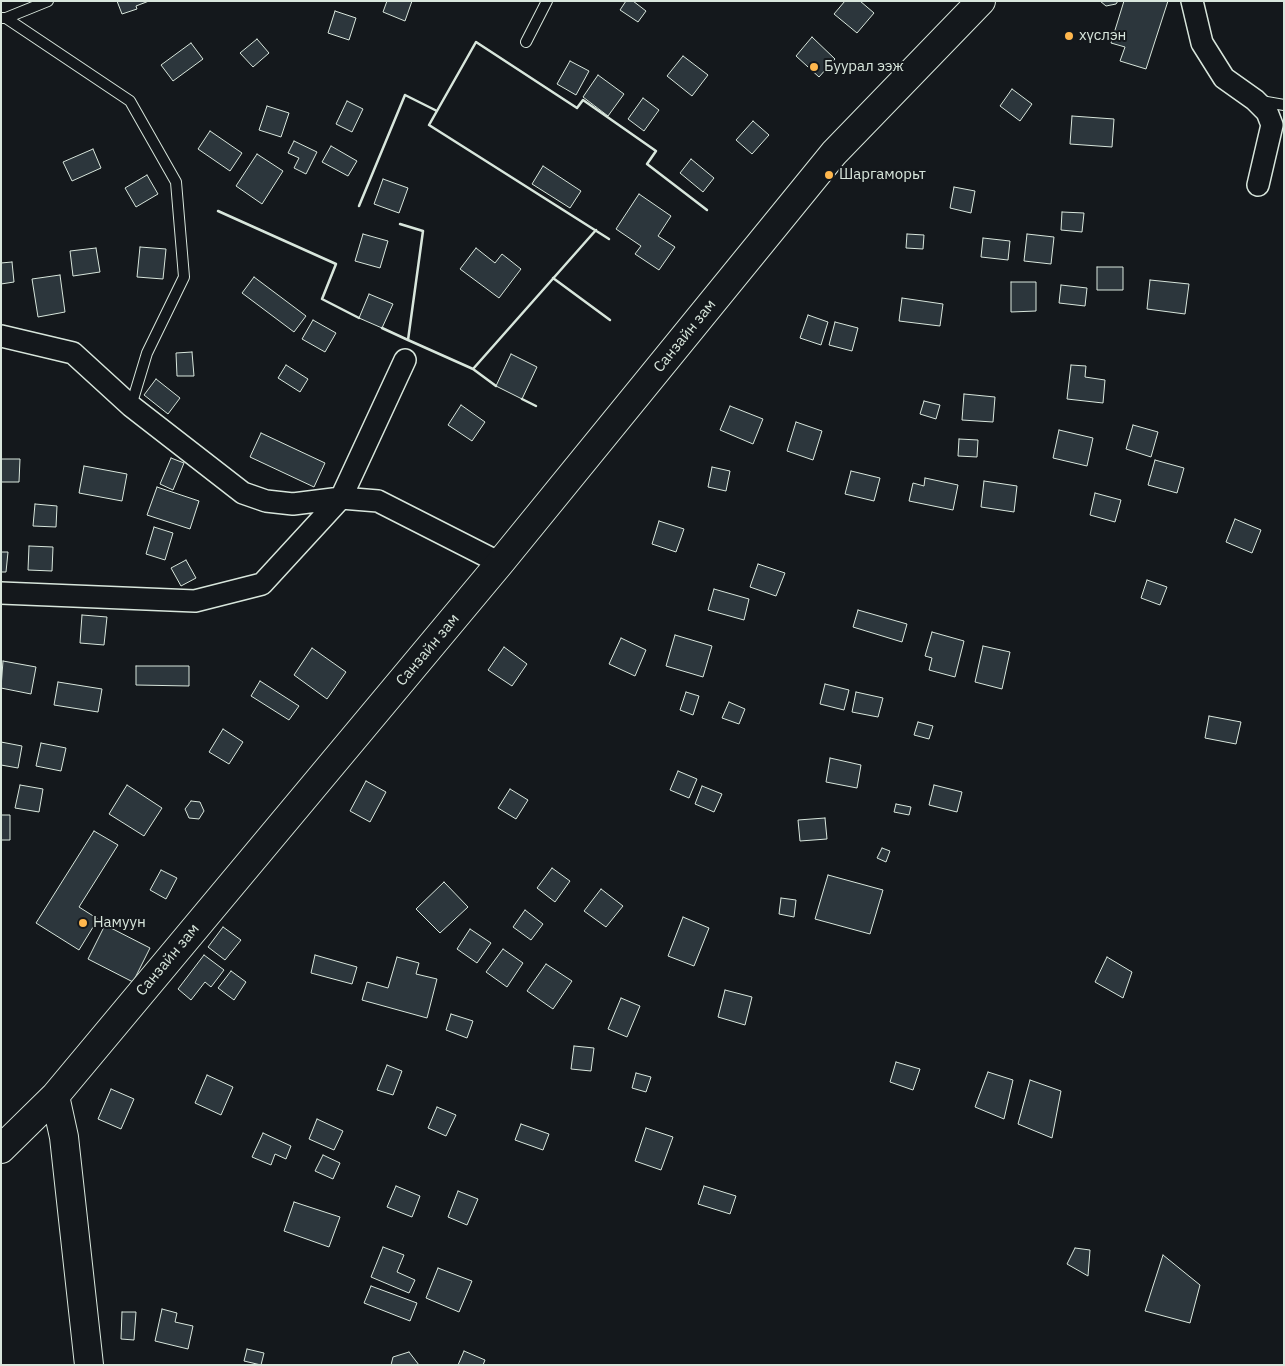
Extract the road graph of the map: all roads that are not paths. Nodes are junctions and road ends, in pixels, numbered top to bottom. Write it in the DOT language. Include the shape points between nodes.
graph roads {
  1 [pos="48,1"];
  2 [pos="547,1"];
  3 [pos="981,1"];
  4 [pos="1192,1"];
  5 [pos="4,18"];
  6 [pos="526,42"];
  7 [pos="1255,100"];
  8 [pos="1284,105"];
  9 [pos="1258,185"];
  10 [pos="1,336"];
  11 [pos="405,360"];
  12 [pos="131,406"];
  13 [pos="341,498"];
  14 [pos="500,563"];
  15 [pos="1,593"];
  16 [pos="55,1096"];
  17 [pos="1,1149"];
  18 [pos="89,1365"];
  1 -- 5 [label="lane"];
  2 -- 6 [label="lane"];
  3 -- 14 [label="main road, Санзайн зам" via="834,153"];
  4 -- 7 [label="street" via="1202,43 1224,78"];
  5 -- 12 [label="lane" via="130,101 176,182 184,277 147,353"];
  7 -- 8 [label="lane"];
  7 -- 9 [label="street" via="1267,112 1272,125"];
  10 -- 12 [label="street" via="73,353"];
  11 -- 13 [label="street"];
  12 -- 13 [label="street" via="243,493 266,501 293,504"];
  13 -- 14 [label="street" via="378,501"];
  13 -- 15 [label="street" via="262,584 195,601"];
  14 -- 16 [label="main road, Санзайн зам"];
  16 -- 17 [label="main road, Санзайн зам"];
  16 -- 18 [label="main road" via="64,1137"];
}
